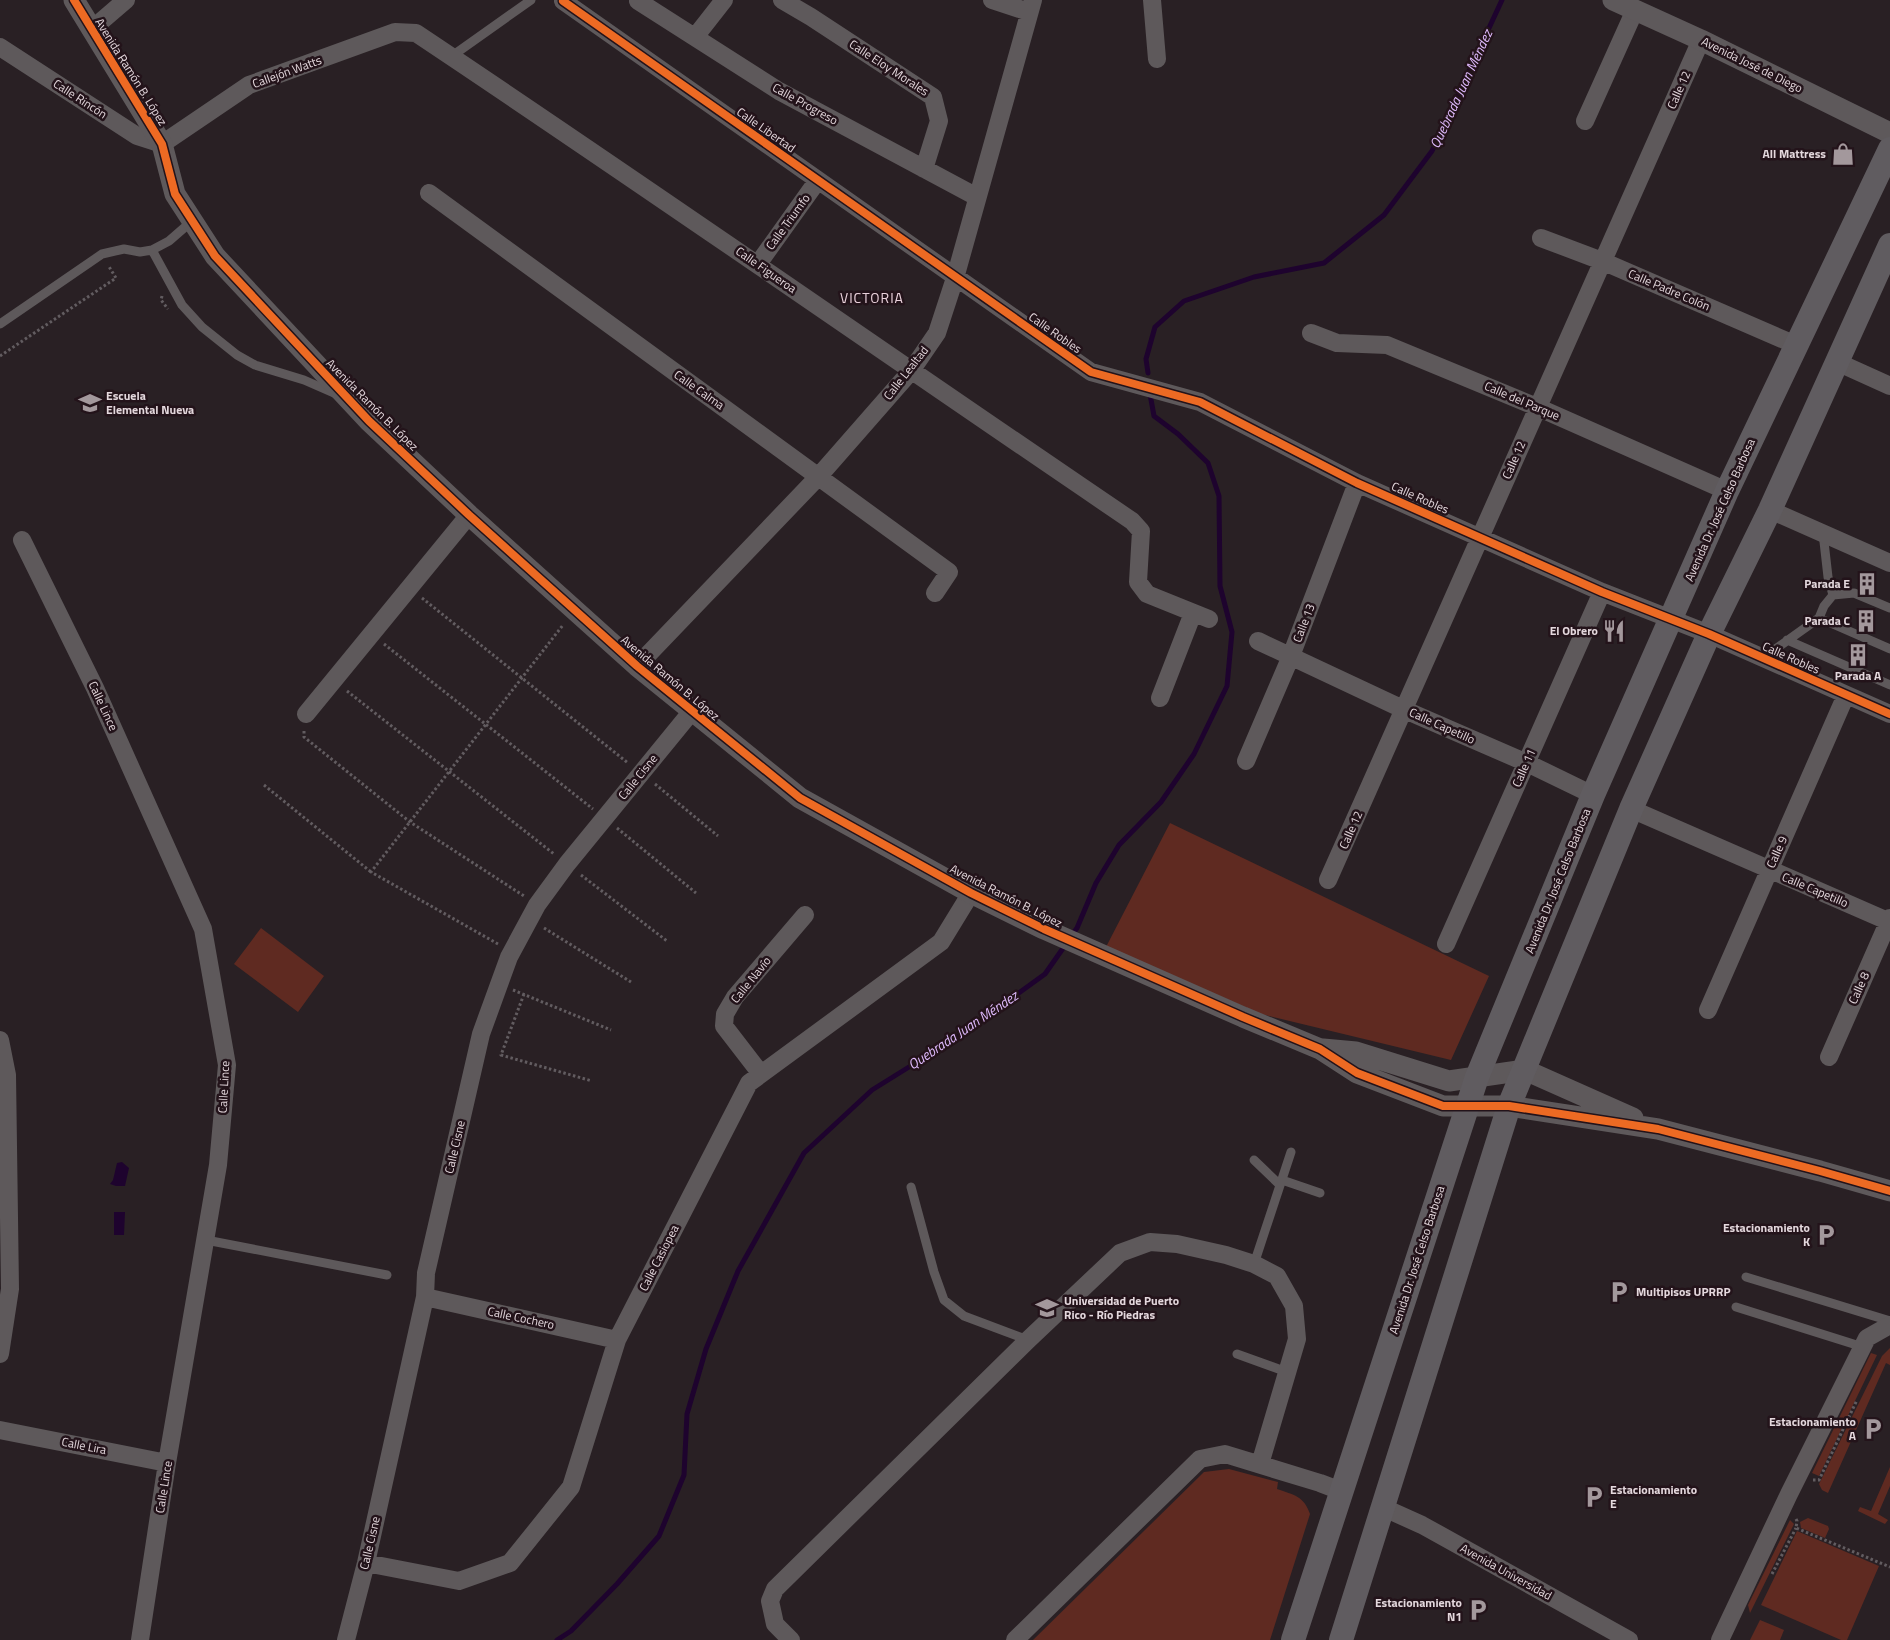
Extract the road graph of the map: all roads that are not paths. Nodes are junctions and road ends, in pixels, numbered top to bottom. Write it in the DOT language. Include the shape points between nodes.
graph roads {
  1 [pos="74,0"];
  2 [pos="126,0"];
  3 [pos="531,0"];
  4 [pos="724,0"];
  5 [pos="782,0"];
  6 [pos="992,0"];
  7 [pos="1152,0"];
  8 [pos="1613,0"];
  9 [pos="564,1"];
  10 [pos="638,2"];
  11 [pos="1031,6"];
  12 [pos="1635,10"];
  13 [pos="91,30"];
  14 [pos="396,32"];
  15 [pos="695,37"];
  16 [pos="1701,40"];
  17 [pos="0,47"];
  18 [pos="452,56"];
  19 [pos="1157,59"];
  20 [pos="1585,121"];
  21 [pos="1890,133"];
  22 [pos="162,144"];
  23 [pos="1890,149"];
  24 [pos="924,169"];
  25 [pos="818,180"];
  26 [pos="429,193"];
  27 [pos="977,197"];
  28 [pos="192,221"];
  29 [pos="1541,238"];
  30 [pos="1890,245"];
  31 [pos="152,250"];
  32 [pos="1602,261"];
  33 [pos="758,264"];
  34 [pos="955,278"];
  35 [pos="0,324"];
  36 [pos="1311,333"];
  37 [pos="1796,345"];
  38 [pos="1837,362"];
  39 [pos="911,371"];
  40 [pos="1890,386"];
  41 [pos="350,400"];
  42 [pos="1538,407"];
  43 [pos="819,476"];
  44 [pos="1358,483"];
  45 [pos="1727,491"];
  46 [pos="1770,510"];
  47 [pos="469,514"];
  48 [pos="1823,533"];
  49 [pos="1480,537"];
  50 [pos="22,540"];
  51 [pos="1890,563"];
  52 [pos="1602,592"];
  53 [pos="935,593"];
  54 [pos="1833,595"];
  55 [pos="1890,608"];
  56 [pos="1819,618"];
  57 [pos="1671,620"];
  58 [pos="1709,634"];
  59 [pos="1787,640"];
  60 [pos="1258,641"];
  61 [pos="1890,649"];
  62 [pos="1291,656"];
  63 [pos="1762,658"];
  64 [pos="637,666"];
  65 [pos="1890,685"];
  66 [pos="1846,695"];
  67 [pos="1160,698"];
  68 [pos="1405,710"];
  69 [pos="692,711"];
  70 [pos="306,714"];
  71 [pos="1890,714"];
  72 [pos="1246,761"];
  73 [pos="1527,763"];
  74 [pos="1593,795"];
  75 [pos="1631,809"];
  76 [pos="1769,870"];
  77 [pos="1328,880"];
  78 [pos="971,893"];
  79 [pos="805,914"];
  80 [pos="1890,921"];
  81 [pos="1446,944"];
  82 [pos="1708,1010"];
  83 [pos="0,1040"];
  84 [pos="1320,1049"];
  85 [pos="1829,1057"];
  86 [pos="1525,1070"];
  87 [pos="761,1074"];
  88 [pos="1477,1077"];
  89 [pos="1509,1106"];
  90 [pos="1468,1107"];
  91 [pos="1658,1129"];
  92 [pos="1291,1152"];
  93 [pos="1254,1160"];
  94 [pos="1281,1183"];
  95 [pos="911,1187"];
  96 [pos="1890,1191"];
  97 [pos="1320,1194"];
  98 [pos="206,1240"];
  99 [pos="1254,1264"];
  100 [pos="387,1275"];
  101 [pos="1746,1277"];
  102 [pos="425,1297"];
  103 [pos="1736,1307"];
  104 [pos="1890,1323"];
  105 [pos="617,1340"];
  106 [pos="1028,1340"];
  107 [pos="1863,1347"];
  108 [pos="0,1354"];
  109 [pos="1238,1354"];
  110 [pos="1287,1372"];
  111 [pos="0,1430"];
  112 [pos="167,1463"];
  113 [pos="1260,1464"];
  114 [pos="1341,1491"];
  115 [pos="1382,1507"];
  116 [pos="366,1562"];
  117 [pos="140,1640"];
  118 [pos="346,1640"];
  119 [pos="791,1640"];
  120 [pos="1015,1640"];
  121 [pos="1293,1640"];
  122 [pos="1340,1640"];
  123 [pos="1629,1640"];
  124 [pos="1720,1640"];
  1 -- 13 [label="street, Avenida Ramón B. López"];
  2 -- 13 [label="street"];
  3 -- 18 [label="lane"];
  4 -- 15 [label="street"];
  5 -- 24 [label="street, Calle Eloy Morales" via="932,97 939,121"];
  6 -- 11 [label="street"];
  7 -- 19 [label="street"];
  8 -- 12 [label="street, Avenida José de Diego"];
  9 -- 25 [label="street, Calle Libertad"];
  10 -- 15 [label="street, Calle Progreso"];
  11 -- 27 [label="street, Calle Lealtad"];
  12 -- 16 [label="street, Avenida José de Diego"];
  12 -- 20 [label="street"];
  13 -- 22 [label="street, Avenida Ramón B. López"];
  14 -- 18 [label="street, Calle Figueroa" via="416,32"];
  14 -- 22 [label="street, Callejón Watts" via="250,85"];
  15 -- 24 [label="street, Calle Progreso" via="779,91"];
  16 -- 21 [label="street, Avenida José de Diego"];
  16 -- 32 [label="street, Calle 12"];
  17 -- 22 [label="street, Calle Rincón" via="137,136"];
  18 -- 33 [label="street, Calle Figueroa"];
  22 -- 28 [label="street, Avenida Ramón B. López" via="175,194"];
  23 -- 37 [label="main road, Avenida Dr. José Celso Barbosa"];
  24 -- 27 [label="street, Calle Progreso"];
  25 -- 33 [label="street, Calle Triumfo"];
  25 -- 34 [label="street, Calle Libertad"];
  26 -- 43 [label="street, Calle Calma"];
  27 -- 34 [label="street, Calle Lealtad"];
  28 -- 31 [label="lane"];
  28 -- 41 [label="street, Avenida Ramón B. López" via="215,256"];
  29 -- 32 [label="street, Calle Padre Colón"];
  30 -- 38 [label="main road"];
  31 -- 35 [label="lane" via="124,249 102,254"];
  31 -- 41 [label="lane" via="182,305 202,327 237,355 255,365 304,380"];
  32 -- 37 [label="street, Calle Padre Colón"];
  32 -- 42 [label="street, Calle 12"];
  33 -- 39 [label="street, Calle Figueroa"];
  34 -- 39 [label="street, Calle Lealtad" via="937,333"];
  34 -- 44 [label="street, Calle Robles" via="1091,372 1200,402"];
  36 -- 42 [label="street, Calle del Parque" via="1337,342 1387,345"];
  37 -- 45 [label="main road, Avenida Dr. José Celso Barbosa"];
  38 -- 40 [label="street"];
  38 -- 46 [label="main road"];
  39 -- 43 [label="street, Calle Lealtad"];
  39 -- 67 [label="street, Calle Figueroa" via="1132,521 1141,531 1138,582 1146,594 1201,616"];
  41 -- 47 [label="street, Avenida Ramón B. López"];
  42 -- 45 [label="street, Calle del Parque"];
  42 -- 49 [label="street, Calle 12"];
  43 -- 53 [label="street, Calle Calma" via="948,572"];
  43 -- 64 [label="street, Calle Lealtad"];
  44 -- 49 [label="street, Calle Robles"];
  44 -- 62 [label="street, Calle 13"];
  45 -- 57 [label="main road, Avenida Dr. José Celso Barbosa"];
  46 -- 48 [label="street"];
  46 -- 58 [label="main road"];
  47 -- 64 [label="street, Avenida Ramón B. López"];
  47 -- 70 [label="street"];
  48 -- 51 [label="street"];
  48 -- 54 [label="lane"];
  49 -- 52 [label="street, Calle Robles"];
  49 -- 68 [label="street, Calle 12"];
  50 -- 98 [label="street, Calle Lince" via="95,688 204,929 227,1065 218,1165"];
  52 -- 57 [label="street, Calle Robles"];
  52 -- 73 [label="street, Calle 11"];
  54 -- 55 [label="lane" via="1854,593"];
  54 -- 56 [label="lane"];
  56 -- 59 [label="lane"];
  56 -- 61 [label="lane"];
  57 -- 58 [label="street, Calle Robles"];
  57 -- 74 [label="main road, Avenida Dr. José Celso Barbosa"];
  58 -- 63 [label="street, Calle Robles"];
  58 -- 75 [label="main road"];
  59 -- 63 [label="lane"];
  59 -- 65 [label="lane"];
  60 -- 62 [label="street, Calle Capetillo"];
  62 -- 68 [label="street, Calle Capetillo"];
  62 -- 72 [label="street, Calle 13"];
  63 -- 66 [label="street, Calle Robles"];
  64 -- 69 [label="street, Avenida Ramón B. López"];
  66 -- 71 [label="street, Calle Robles"];
  66 -- 76 [label="street, Calle 9"];
  68 -- 73 [label="street, Calle Capetillo"];
  68 -- 77 [label="street, Calle 12"];
  69 -- 78 [label="street, Avenida Ramón B. López" via="800,798"];
  69 -- 102 [label="street, Calle Cisne" via="567,864 533,912 512,952 481,1034 426,1274"];
  73 -- 74 [label="street, Calle Capetillo"];
  73 -- 81 [label="street, Calle 11"];
  74 -- 88 [label="main road, Avenida Dr. José Celso Barbosa"];
  75 -- 76 [label="street, Calle Capetillo"];
  75 -- 86 [label="main road"];
  76 -- 80 [label="street, Calle Capetillo"];
  76 -- 82 [label="street, Calle 9"];
  78 -- 84 [label="street, Avenida Ramón B. López" via="1044,929"];
  78 -- 87 [label="street, Calle Casiopea" via="941,942"];
  79 -- 87 [label="street, Calle Navío" via="735,997 725,1014 724,1026"];
  80 -- 85 [label="street, Calle 8"];
  83 -- 108 [label="street" via="7,1076 10,1289"];
  84 -- 88 [label="street, Avenida Ramón B. López" via="1356,1052 1449,1081"];
  84 -- 90 [label="street, Avenida Ramón B. López" via="1357,1073 1443,1106"];
  86 -- 88 [label="street, Avenida Ramón B. López"];
  86 -- 89 [label="main road"];
  86 -- 91 [label="street"];
  87 -- 105 [label="street, Calle Casiopea" via="749,1083"];
  88 -- 90 [label="main road, Avenida Dr. José Celso Barbosa"];
  89 -- 90 [label="street, Avenida Ramón B. López"];
  89 -- 91 [label="street, Avenida Ramón B. López"];
  89 -- 115 [label="main road"];
  90 -- 114 [label="main road, Avenida Dr. José Celso Barbosa"];
  91 -- 96 [label="street"];
  92 -- 94 [label="lane"];
  93 -- 94 [label="lane"];
  94 -- 97 [label="lane"];
  94 -- 99 [label="lane"];
  95 -- 106 [label="lane" via="944,1300 964,1316"];
  98 -- 100 [label="lane"];
  98 -- 112 [label="street, Calle Lince"];
  99 -- 106 [label="street" via="1177,1244 1150,1242 1120,1253"];
  99 -- 110 [label="street" via="1277,1276 1294,1306 1297,1339"];
  101 -- 104 [label="lane"];
  102 -- 105 [label="street, Calle Cochero"];
  102 -- 116 [label="street, Calle Cisne"];
  103 -- 107 [label="lane"];
  104 -- 107 [label="street" via="1867,1338"];
  105 -- 116 [label="street, Calle Casiopea" via="571,1487 510,1563 459,1581"];
  106 -- 119 [label="street" via="775,1589 770,1601 775,1624"];
  107 -- 124 [label="street"];
  109 -- 110 [label="lane"];
  110 -- 113 [label="street"];
  111 -- 112 [label="street, Calle Lira"];
  112 -- 117 [label="street, Calle Lince"];
  113 -- 114 [label="street"];
  113 -- 120 [label="street" via="1225,1454 1200,1459"];
  114 -- 121 [label="main road, Avenida Dr. José Celso Barbosa"];
  115 -- 122 [label="main road"];
  115 -- 123 [label="street, Avenida Universidad" via="1422,1525"];
  116 -- 118 [label="street, Calle Cisne"];
}
